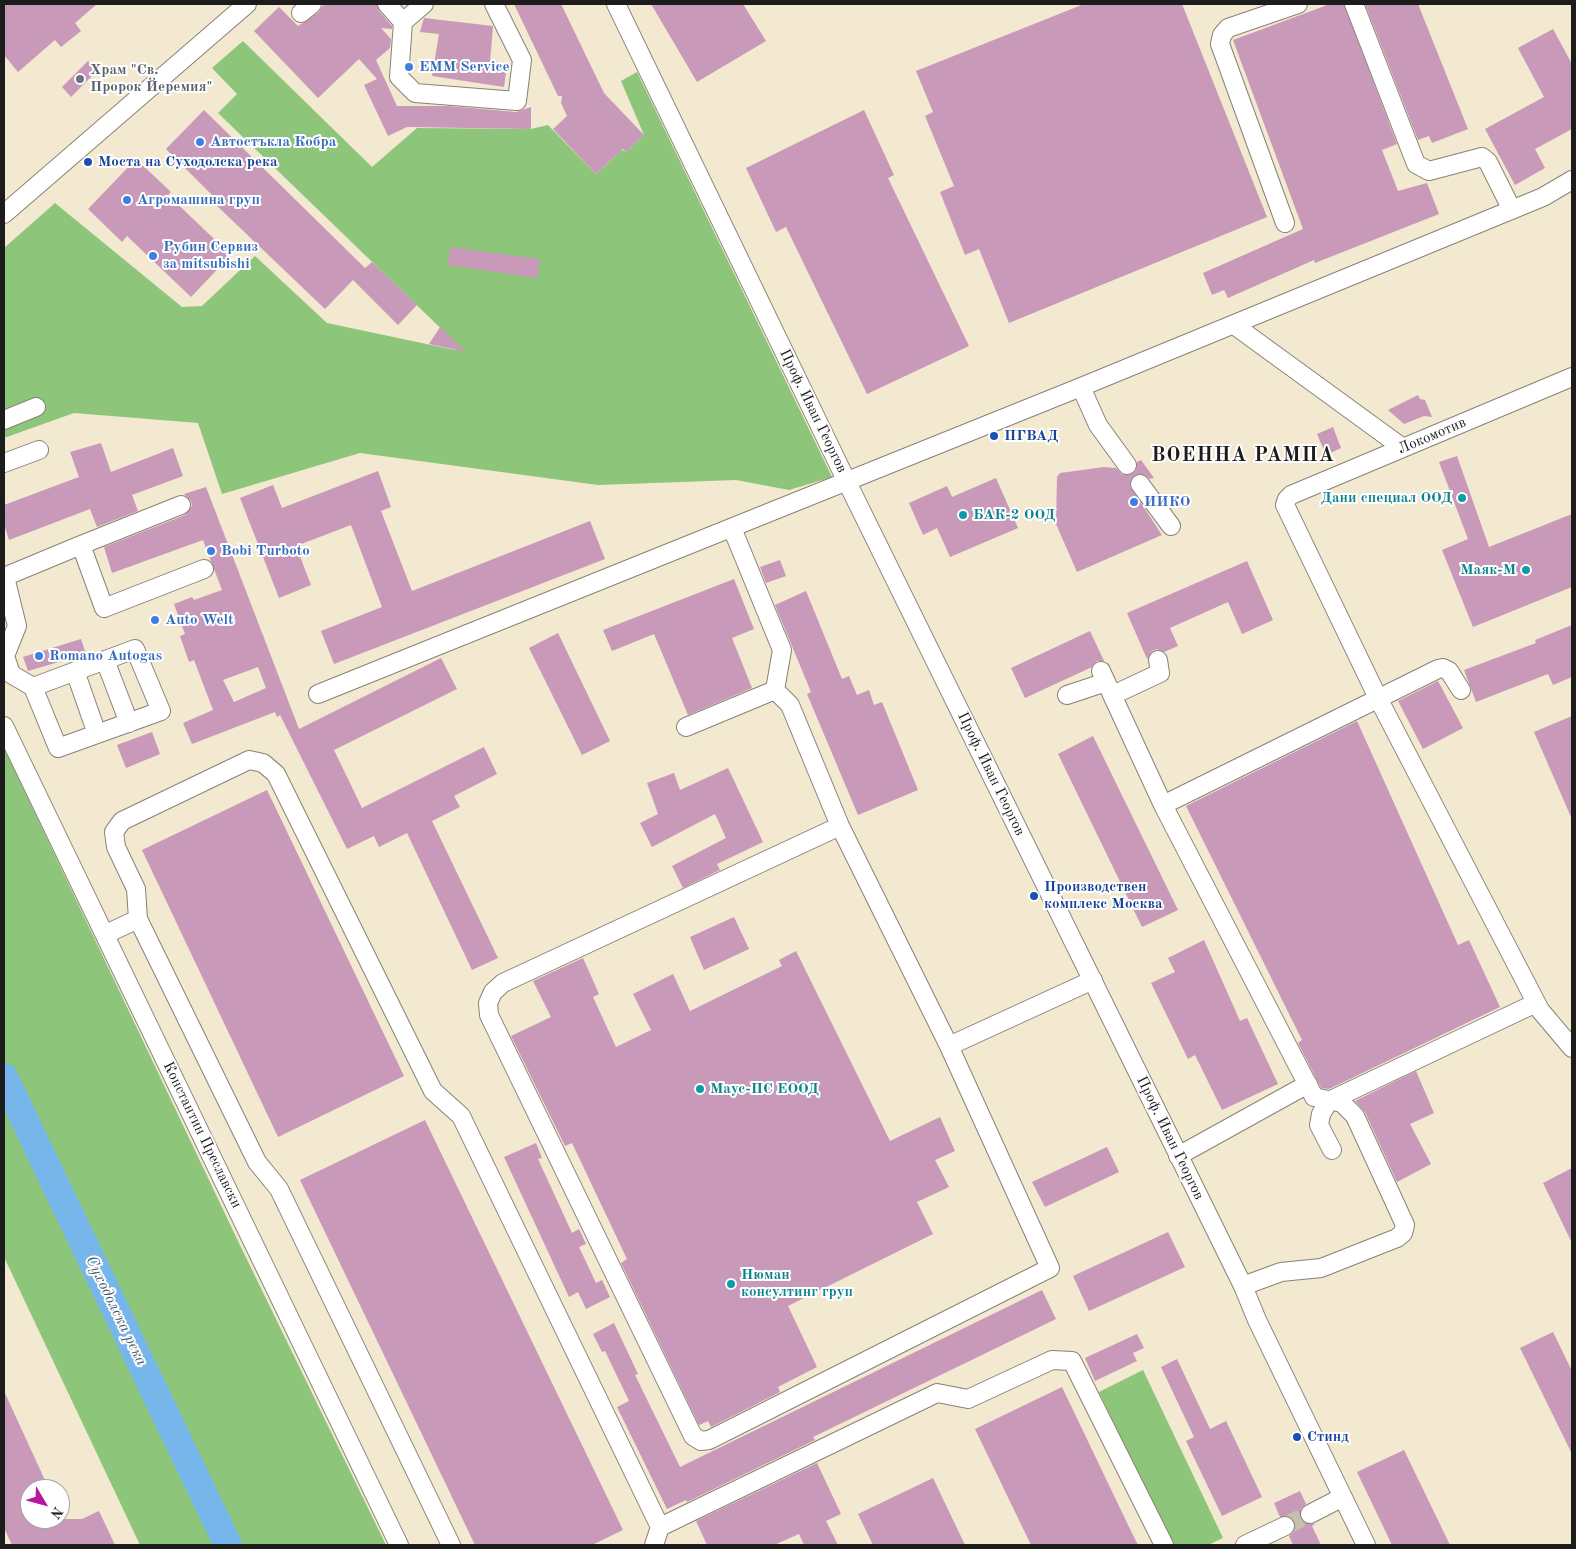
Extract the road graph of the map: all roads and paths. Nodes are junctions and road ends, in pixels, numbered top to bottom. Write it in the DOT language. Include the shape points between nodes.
graph roads {
  1 [pos="247,4"];
  2 [pos="387,4"];
  3 [pos="424,4"];
  4 [pos="494,4"];
  5 [pos="616,4"];
  6 [pos="1298,4"];
  7 [pos="1354,4"];
  8 [pos="403,22"];
  9 [pos="1572,180"];
  10 [pos="1512,210"];
  11 [pos="4,214"];
  12 [pos="1284,223"];
  13 [pos="1234,324"];
  14 [pos="1572,377"];
  15 [pos="1082,387"];
  16 [pos="36,407"];
  17 [pos="4,420"];
  18 [pos="1403,448"];
  19 [pos="39,450"];
  20 [pos="4,464"];
  21 [pos="1127,466"];
  22 [pos="847,482"];
  23 [pos="1140,484"];
  24 [pos="181,505"];
  25 [pos="1171,526"];
  26 [pos="732,528"];
  27 [pos="81,546"];
  28 [pos="204,569"];
  29 [pos="4,577"];
  30 [pos="105,660"];
  31 [pos="1158,660"];
  32 [pos="75,671"];
  33 [pos="1107,683"];
  34 [pos="33,687"];
  35 [pos="775,690"];
  36 [pos="1461,690"];
  37 [pos="318,694"];
  38 [pos="1067,695"];
  39 [pos="1378,698"];
  40 [pos="129,722"];
  41 [pos="4,726"];
  42 [pos="686,728"];
  43 [pos="97,734"];
  44 [pos="1163,805"];
  45 [pos="840,826"];
  46 [pos="138,919"];
  47 [pos="106,934"];
  48 [pos="1093,980"];
  49 [pos="1536,1003"];
  50 [pos="949,1046"];
  51 [pos="1572,1048"];
  52 [pos="1308,1084"];
  53 [pos="1329,1101"];
  54 [pos="1332,1150"];
  55 [pos="1178,1156"];
  56 [pos="1243,1286"];
  57 [pos="1343,1497"];
  58 [pos="1310,1514"];
  59 [pos="1284,1526"];
  60 [pos="660,1528"];
  61 [pos="399,1545"];
  62 [pos="452,1545"];
  63 [pos="654,1545"];
  64 [pos="1164,1545"];
  65 [pos="1245,1545"];
  66 [pos="1366,1545"];
  1 -- 11 [label="street"];
  2 -- 8 [label="street"];
  3 -- 8 [label="street"];
  4 -- 8 [label="street" via="522,60 516,101 415,93 399,78"];
  5 -- 22 [label="street, Проф. Иван Георгов"];
  6 -- 12 [label="street" via="1228,28 1220,44"];
  7 -- 10 [label="street" via="1416,164 1429,171 1482,157 1488,162"];
  9 -- 10 [label="street"];
  10 -- 13 [label="street"];
  13 -- 15 [label="street"];
  13 -- 18 [label="street"];
  14 -- 18 [label="street, Локомотив"];
  15 -- 21 [label="street" via="1098,426"];
  15 -- 22 [label="street"];
  16 -- 17 [label="street"];
  18 -- 39 [label="street, Локомотив" via="1291,495 1285,506"];
  19 -- 20 [label="street"];
  22 -- 26 [label="street"];
  22 -- 48 [label="street, Проф. Иван Георгов"];
  23 -- 25 [label="street"];
  24 -- 27 [label="street"];
  26 -- 35 [label="street" via="782,650"];
  26 -- 37 [label="street"];
  27 -- 28 [label="street" via="104,608"];
  27 -- 29 [label="street"];
  29 -- 34 [label="street" via="17,626 5,656 10,674"];
  30 -- 32 [label="street"];
  30 -- 40 [label="street"];
  30 -- 40 [label="street" via="135,648 161,711"];
  31 -- 33 [label="street" via="1160,673"];
  32 -- 34 [label="street"];
  32 -- 43 [label="street"];
  33 -- 38 [label="street"];
  33 -- 44 [label="street"];
  34 -- 43 [label="street" via="58,748"];
  35 -- 42 [label="street"];
  35 -- 45 [label="street" via="790,705"];
  36 -- 39 [label="street" via="1443,668"];
  39 -- 44 [label="street"];
  39 -- 49 [label="street"];
  40 -- 43 [label="street"];
  41 -- 47 [label="street, Константин Преславски"];
  44 -- 52 [label="street"];
  45 -- 50 [label="street"];
  45 -- 50 [label="street" via="503,983 493,992 488,1003 489,1015 693,1436 701,1441 710,1440 1050,1268"];
  46 -- 47 [label="street"];
  46 -- 60 [label="street" via="136,889 116,847 114,832 122,821 249,760 263,763 276,774 433,1091 461,1116"];
  46 -- 62 [label="street" via="257,1162 279,1189"];
  47 -- 61 [label="street, Константин Преславски"];
  48 -- 50 [label="street"];
  48 -- 55 [label="street, Проф. Иван Георгов"];
  49 -- 51 [label="street"];
  49 -- 53 [label="street"];
  52 -- 53 [label="street" via="1314,1097"];
  52 -- 55 [label="street"];
  53 -- 54 [label="street" via="1319,1125"];
  53 -- 56 [label="street" via="1342,1103 1354,1116 1404,1225 1403,1233 1398,1238 1320,1268 1281,1272"];
  55 -- 56 [label="street, Проф. Иван Георгов"];
  56 -- 57 [label="street, Проф. Иван Георгов"];
  57 -- 58 [label="street"];
  57 -- 66 [label="street, Проф. Иван Георгов"];
  59 -- 65 [label="street"];
  60 -- 63 [label="street"];
  60 -- 64 [label="street" via="937,1393 968,1399 1052,1360 1072,1360"];
}
